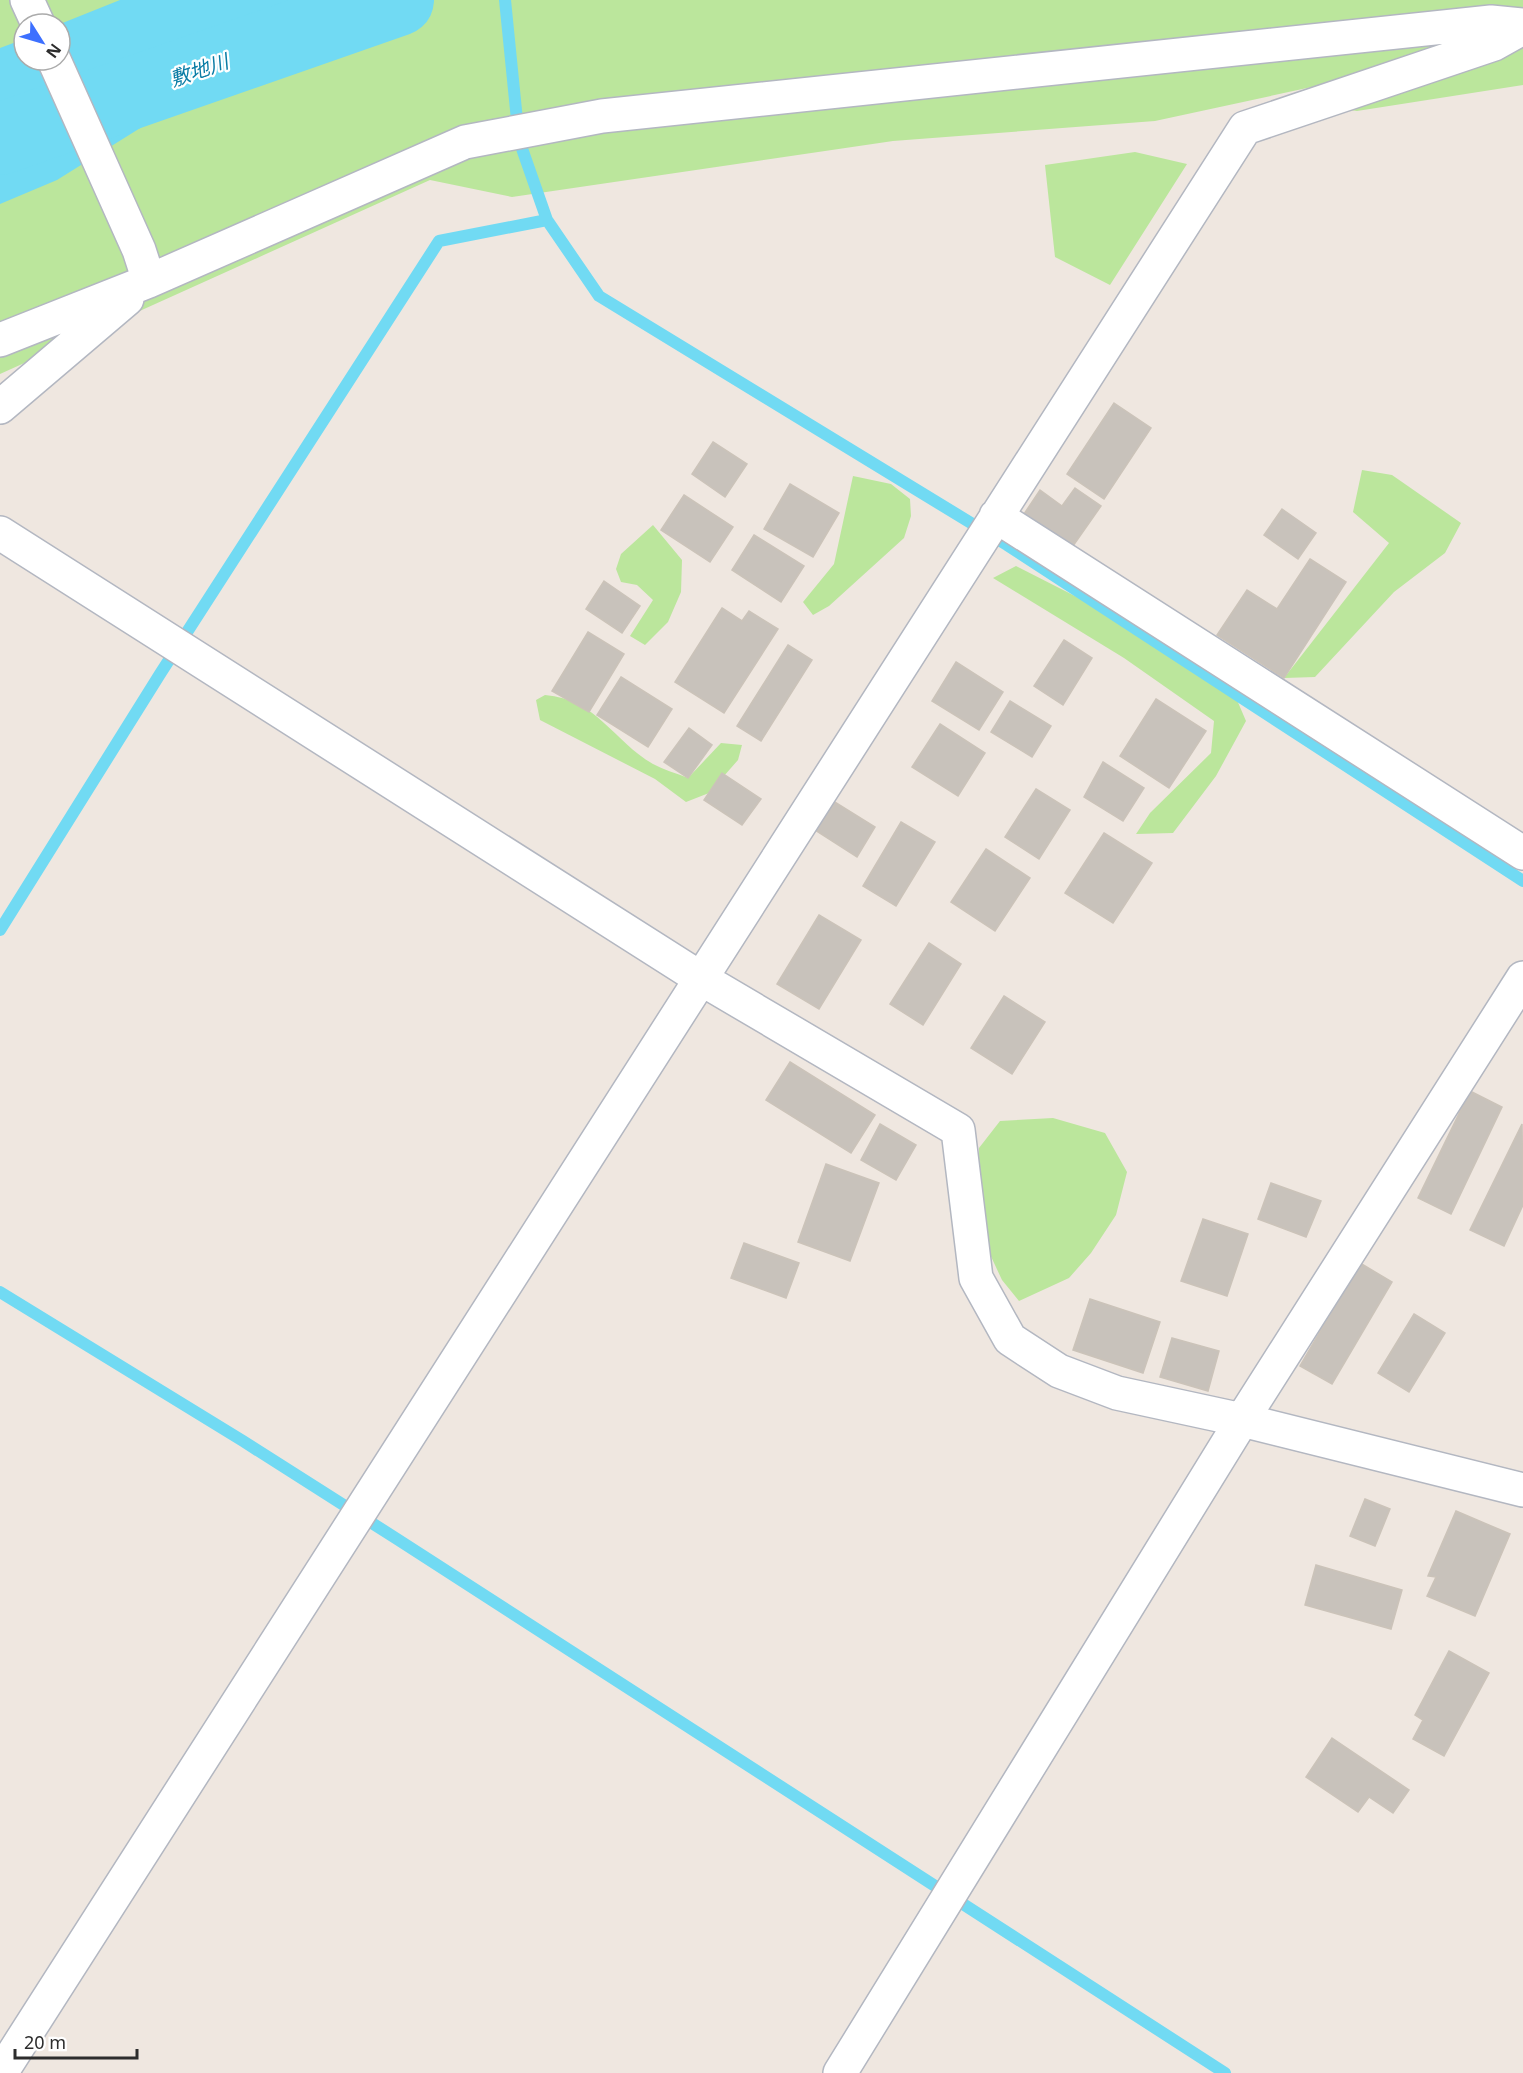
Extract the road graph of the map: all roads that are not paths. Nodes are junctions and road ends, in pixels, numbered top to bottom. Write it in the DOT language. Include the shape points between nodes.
graph roads {
  1 [pos="1523,26"];
  2 [pos="59,72"];
  3 [pos="144,266"];
  4 [pos="0,340"];
  5 [pos="0,407"];
  6 [pos="996,516"];
  7 [pos="0,533"];
  8 [pos="1523,853"];
  9 [pos="700,978"];
  10 [pos="1523,978"];
  11 [pos="1242,1420"];
  12 [pos="1523,1490"];
  13 [pos="1,2073"];
  14 [pos="840,2073"];
  1 -- 3 [label="street" via="1491,22 602,116 465,142"];
  1 -- 6 [label="street" via="1494,44 1245,128"];
  2 -- 3 [label="street"];
  3 -- 4 [label="street"];
  3 -- 5 [label="street"];
  6 -- 8 [label="street"];
  6 -- 9 [label="street"];
  7 -- 9 [label="street"];
  9 -- 11 [label="street" via="958,1130 976,1278 1010,1339 1059,1371 1117,1394"];
  9 -- 13 [label="street"];
  10 -- 11 [label="street"];
  11 -- 12 [label="street"];
  11 -- 14 [label="street"];
}
